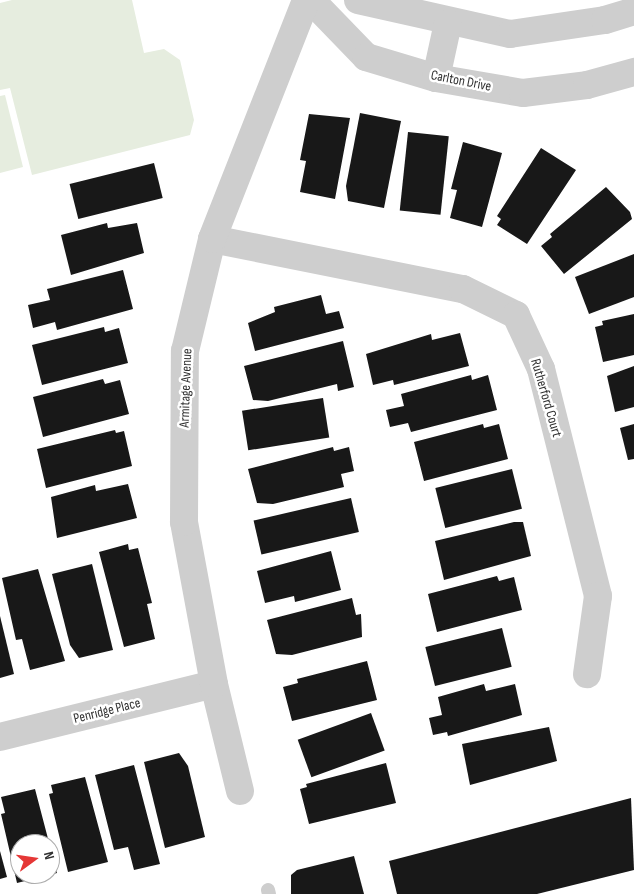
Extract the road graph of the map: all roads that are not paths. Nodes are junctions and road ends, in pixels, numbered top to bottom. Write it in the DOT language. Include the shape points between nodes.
graph roads {
  1 [pos="306,0"];
  2 [pos="311,0"];
  3 [pos="358,0"];
  4 [pos="634,11"];
  5 [pos="433,13"];
  6 [pos="634,72"];
  7 [pos="436,78"];
  8 [pos="212,239"];
  9 [pos="587,674"];
  10 [pos="214,684"];
  11 [pos="0,737"];
  12 [pos="240,791"];
  1 -- 8 [label="street, Armitage Avenue"];
  2 -- 7 [label="street, Carlton Drive" via="366,57"];
  3 -- 5 [label="street"];
  4 -- 5 [label="street" via="605,20 510,34"];
  5 -- 7 [label="street"];
  6 -- 7 [label="street, Carlton Drive" via="587,85 523,93"];
  8 -- 9 [label="street, Rutherford Court" via="463,289 516,315 541,369 598,596"];
  8 -- 10 [label="street, Armitage Avenue" via="185,351 184,522"];
  10 -- 11 [label="street, Penridge Place"];
  10 -- 12 [label="street, Armitage Avenue"];
}
